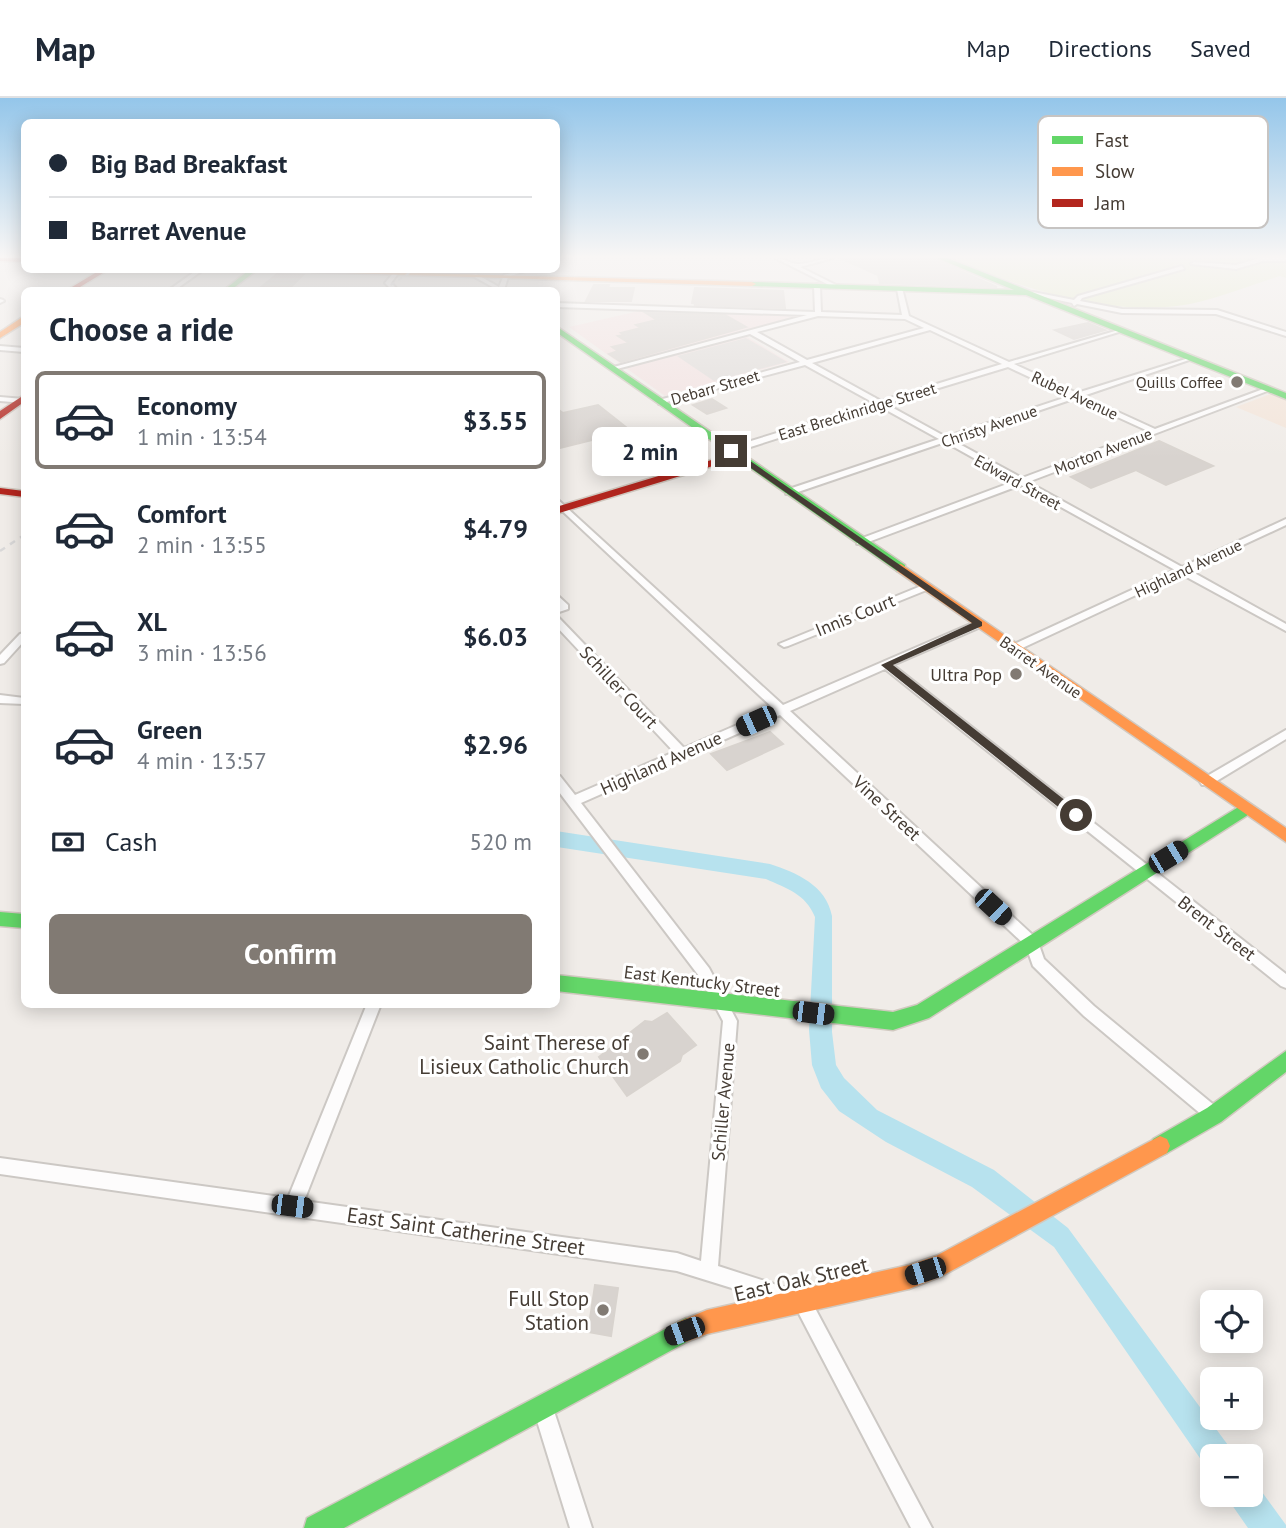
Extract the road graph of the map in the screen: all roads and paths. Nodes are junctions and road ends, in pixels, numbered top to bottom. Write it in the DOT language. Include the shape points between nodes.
graph roads {
  1 [pos="778,325"];
  2 [pos="924,325"];
  3 [pos="1111,325"];
  4 [pos="1258,325"];
  5 [pos="931,328"];
  6 [pos="1120,330"];
  7 [pos="560,331"];
  8 [pos="751,332"];
  9 [pos="1285,333"];
  10 [pos="0,348"];
  11 [pos="21,349"];
  12 [pos="1190,358"];
  13 [pos="804,363"];
  14 [pos="1009,364"];
  15 [pos="613,368"];
  16 [pos="1268,389"];
  17 [pos="1078,396"];
  18 [pos="1286,396"];
  19 [pos="0,399"];
  20 [pos="21,400"];
  21 [pos="21,401"];
  22 [pos="662,402"];
  23 [pos="878,404"];
  24 [pos="0,416"];
  25 [pos="1155,432"];
  26 [pos="944,441"];
  27 [pos="733,453"];
  28 [pos="1019,482"];
  29 [pos="0,491"];
  30 [pos="789,492"];
  31 [pos="21,494"];
  32 [pos="560,507"];
  33 [pos="560,508"];
  34 [pos="1286,523"];
  35 [pos="860,541"];
  36 [pos="1181,571"];
  37 [pos="926,587"];
  38 [pos="560,624"];
  39 [pos="979,624"];
  40 [pos="1286,628"];
  41 [pos="21,639"];
  42 [pos="784,644"];
  43 [pos="1014,648"];
  44 [pos="0,661"];
  45 [pos="886,665"];
  46 [pos="0,699"];
  47 [pos="21,701"];
  48 [pos="781,710"];
  49 [pos="1286,734"];
  50 [pos="682,754"];
  51 [pos="1206,782"];
  52 [pos="560,784"];
  53 [pos="573,801"];
  54 [pos="1245,809"];
  55 [pos="1286,836"];
  56 [pos="1146,871"];
  57 [pos="0,919"];
  58 [pos="21,921"];
  59 [pos="1032,943"];
  60 [pos="1286,982"];
  61 [pos="560,984"];
  62 [pos="720,1002"];
  63 [pos="372,1008"];
  64 [pos="1286,1060"];
  65 [pos="1214,1115"];
  66 [pos="0,1166"];
  67 [pos="292,1206"];
  68 [pos="709,1270"];
  69 [pos="803,1301"];
  70 [pos="543,1408"];
  71 [pos="317,1528"];
  72 [pos="580,1528"];
  73 [pos="922,1528"];
  1 -- 8 [label="street"];
  2 -- 5 [label="street, Rubel Avenue"];
  3 -- 6 [label="main road"];
  4 -- 9 [label="street"];
  5 -- 13 [label="street, Debarr Street"];
  5 -- 14 [label="street, Rubel Avenue"];
  6 -- 12 [label="main road"];
  6 -- 14 [label="street, East Breckinridge Street"];
  7 -- 15 [label="main road, Barret Avenue"];
  8 -- 13 [label="street, Edward Street"];
  8 -- 15 [label="street"];
  10 -- 11 [label="street"];
  12 -- 16 [label="main road"];
  12 -- 17 [label="street, Christy Avenue"];
  13 -- 22 [label="street, Debarr Street"];
  13 -- 23 [label="street, Edward Street"];
  14 -- 17 [label="street, Rubel Avenue"];
  14 -- 23 [label="street, East Breckinridge Street"];
  15 -- 22 [label="main road, Barret Avenue"];
  16 -- 18 [label="main road"];
  16 -- 25 [label="street, Morton Avenue"];
  17 -- 25 [label="street, Rubel Avenue"];
  17 -- 26 [label="street, Christy Avenue"];
  19 -- 20 [label="street"];
  21 -- 24 [label="main road"];
  22 -- 27 [label="main road, Barret Avenue"];
  23 -- 26 [label="street, Edward Street"];
  23 -- 27 [label="street, East Breckinridge Street"];
  25 -- 28 [label="street, Morton Avenue"];
  26 -- 28 [label="street, Edward Street"];
  26 -- 30 [label="street, Christy Avenue"];
  27 -- 30 [label="main road, Barret Avenue"];
  27 -- 32 [label="main road, East Breckinridge Street"];
  28 -- 35 [label="street, Morton Avenue"];
  28 -- 36 [label="street, Edward Street"];
  29 -- 31 [label="main road"];
  30 -- 35 [label="main road, Barret Avenue"];
  33 -- 48 [label="street, Vine Street"];
  34 -- 36 [label="street, Highland Avenue"];
  35 -- 37 [label="main road, Barret Avenue"];
  36 -- 40 [label="street, Edward Street"];
  36 -- 43 [label="street, Highland Avenue"];
  37 -- 39 [label="main road, Barret Avenue"];
  37 -- 42 [label="street, Innis Court"];
  38 -- 50 [label="street, Schiller Court"];
  39 -- 43 [label="main road, Barret Avenue"];
  39 -- 45 [label="street, Highland Avenue"];
  41 -- 44 [label="street"];
  43 -- 51 [label="main road, Barret Avenue"];
  45 -- 48 [label="street, Highland Avenue"];
  45 -- 56 [label="street, Brent Street"];
  46 -- 47 [label="street"];
  48 -- 50 [label="street, Highland Avenue"];
  48 -- 59 [label="street, Vine Street"];
  49 -- 51 [label="street"];
  50 -- 53 [label="street, Highland Avenue"];
  51 -- 54 [label="main road, Barret Avenue"];
  52 -- 53 [label="street, Schiller Avenue"];
  53 -- 62 [label="street, Schiller Avenue" via="704,972"];
  54 -- 55 [label="main road, Barret Avenue"];
  54 -- 56 [label="main road, East Kentucky Street"];
  56 -- 59 [label="main road, East Kentucky Street"];
  56 -- 60 [label="street, Brent Street"];
  57 -- 58 [label="main road"];
  59 -- 62 [label="main road, East Kentucky Street" via="912,1017 893,1021"];
  59 -- 65 [label="street, Vine Street" via="1038,962 1089,1011"];
  61 -- 62 [label="main road, East Kentucky Street"];
  62 -- 68 [label="street, Schiller Avenue" via="730,1021"];
  63 -- 67 [label="street"];
  64 -- 65 [label="main road, East Oak Street"];
  65 -- 69 [label="main road, East Oak Street" via="942,1265"];
  66 -- 67 [label="street, East Saint Catherine Street"];
  67 -- 68 [label="street, East Saint Catherine Street"];
  68 -- 69 [label="street, East Saint Catherine Street"];
  69 -- 70 [label="main road, East Oak Street" via="708,1322 668,1337"];
  69 -- 73 [label="street"];
  70 -- 71 [label="main road, East Oak Street"];
  70 -- 72 [label="street"];
}
